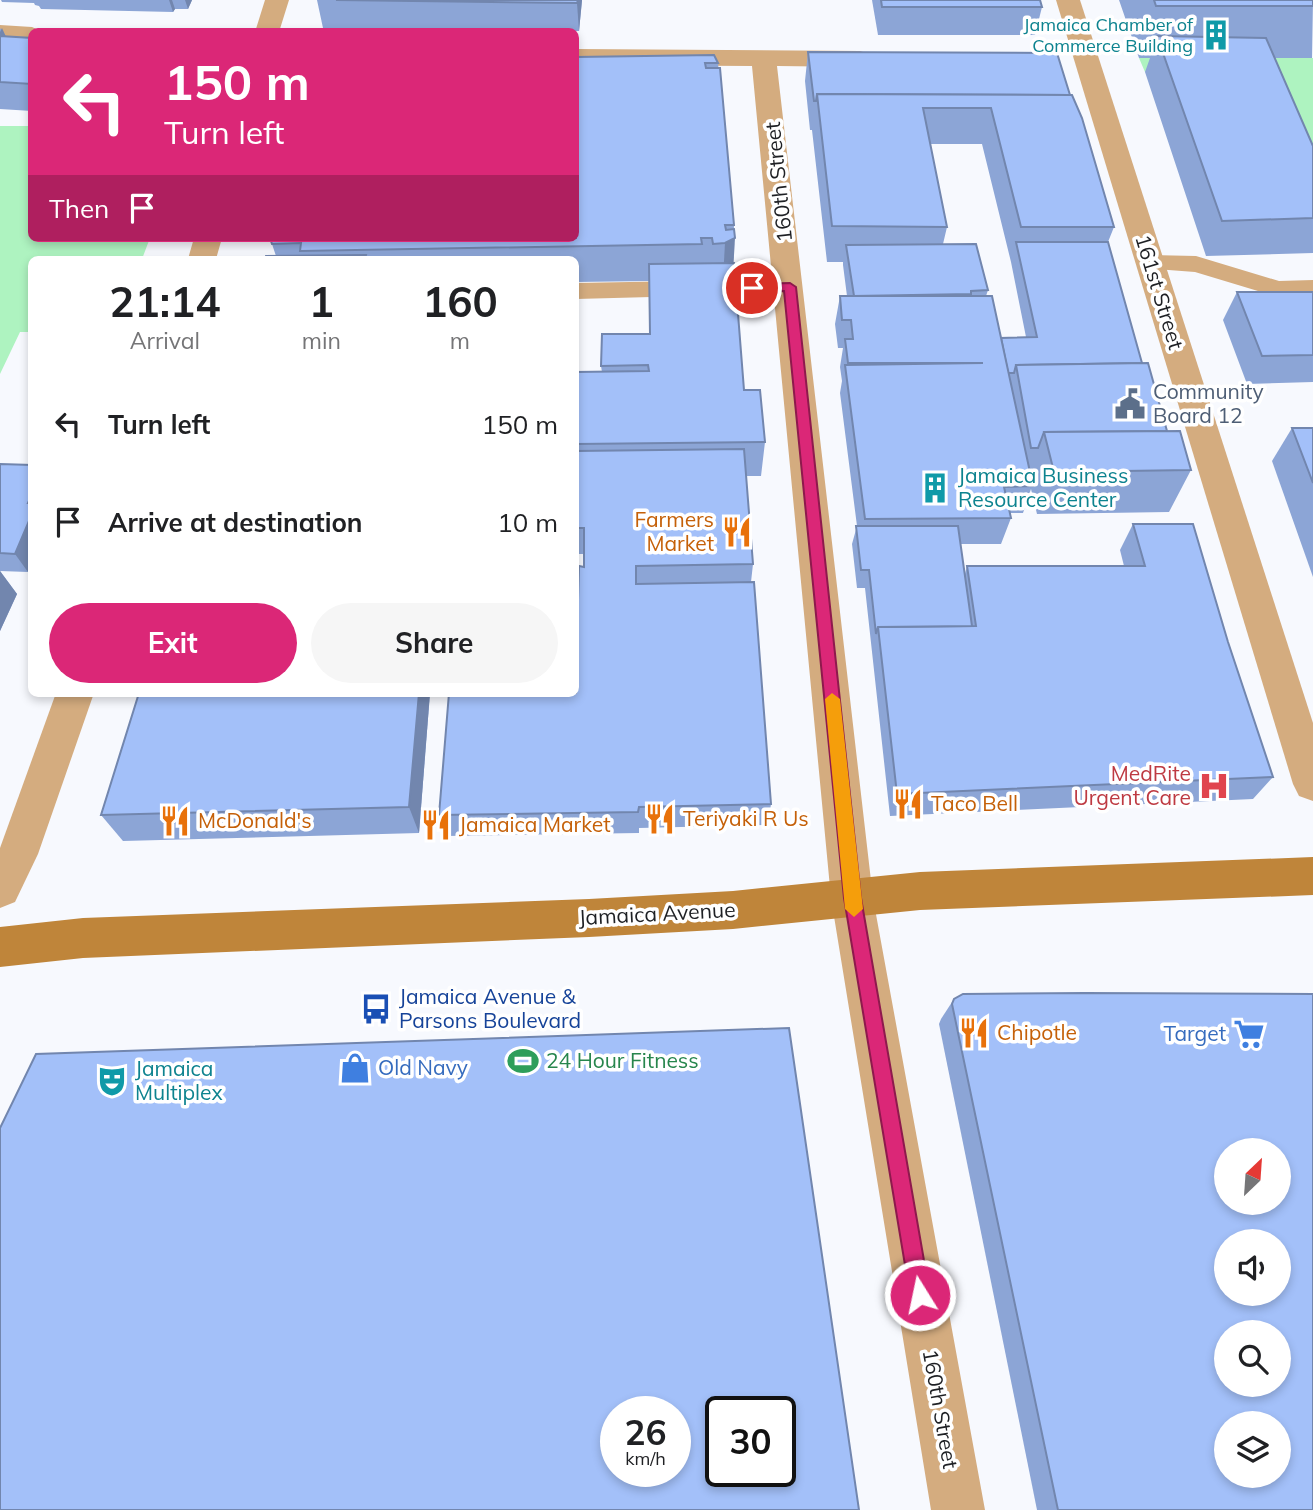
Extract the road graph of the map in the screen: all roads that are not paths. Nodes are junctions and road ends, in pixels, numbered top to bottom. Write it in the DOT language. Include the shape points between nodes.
graph roads {
  1 [pos="277,0"];
  2 [pos="1068,0"];
  3 [pos="268,28"];
  4 [pos="0,32"];
  5 [pos="28,34"];
  6 [pos="579,57"];
  7 [pos="884,59"];
  8 [pos="763,60"];
  9 [pos="1150,263"];
  10 [pos="790,287"];
  11 [pos="1313,288"];
  12 [pos="579,292"];
  13 [pos="74,697"];
  14 [pos="1313,784"];
  15 [pos="1313,876"];
  16 [pos="0,889"];
  17 [pos="852,898"];
  18 [pos="0,947"];
  19 [pos="958,1510"];
  1 -- 3 [label="street"];
  2 -- 9 [label="street, 161st Street" via="1075,58"];
  4 -- 5 [label="street"];
  6 -- 8 [label="street"];
  7 -- 8 [label="street"];
  8 -- 10 [label="street, 160th Street"];
  9 -- 11 [label="lane" via="1196,264 1278,289"];
  9 -- 14 [label="street, 161st Street"];
  10 -- 12 [label="lane"];
  10 -- 17 [label="street, 160th Street"];
  13 -- 16 [label="street" via="18,854"];
  15 -- 17 [label="main road, Jamaica Avenue" via="919,891"];
  17 -- 18 [label="main road, Jamaica Avenue" via="733,910 97,937"];
  17 -- 19 [label="street, 160th Street"];
}
